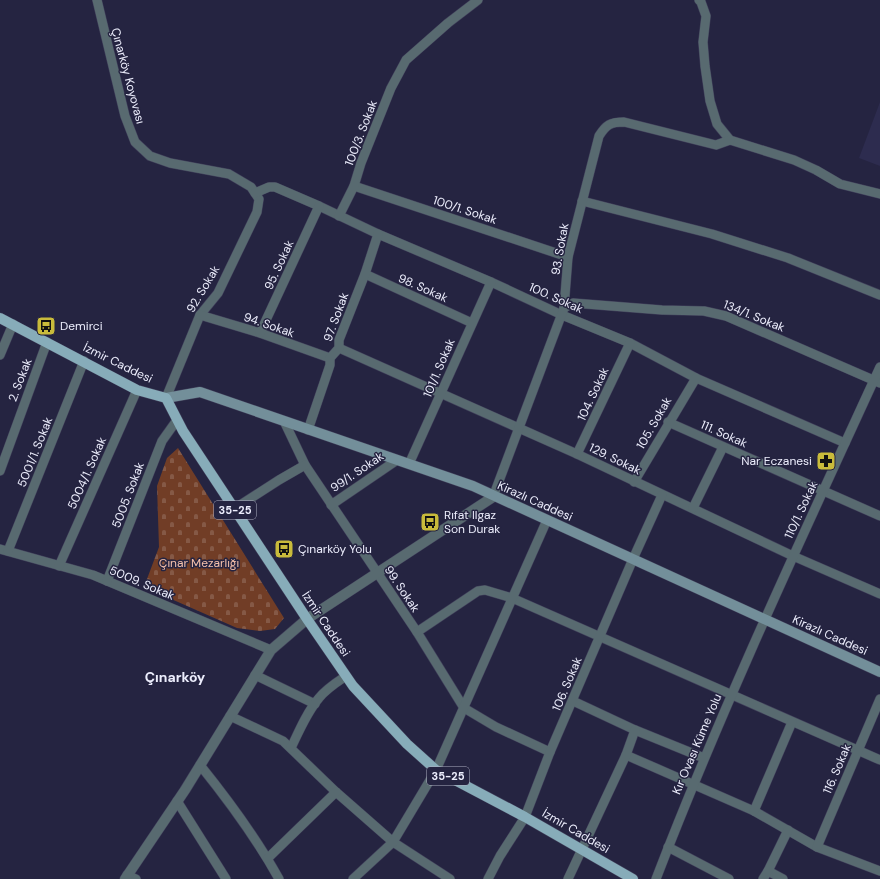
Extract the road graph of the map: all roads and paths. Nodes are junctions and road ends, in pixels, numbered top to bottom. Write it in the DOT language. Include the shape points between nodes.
graph roads {
  1 [pos="97,0"];
  2 [pos="478,0"];
  3 [pos="699,0"];
  4 [pos="730,140"];
  5 [pos="354,186"];
  6 [pos="255,193"];
  7 [pos="880,194"];
  8 [pos="582,201"];
  9 [pos="319,206"];
  10 [pos="339,216"];
  11 [pos="378,234"];
  12 [pos="568,257"];
  13 [pos="365,274"];
  14 [pos="491,282"];
  15 [pos="880,295"];
  16 [pos="563,311"];
  17 [pos="200,315"];
  18 [pos="0,318"];
  19 [pos="472,323"];
  20 [pos="13,324"];
  21 [pos="260,333"];
  22 [pos="47,342"];
  23 [pos="630,343"];
  24 [pos="339,348"];
  25 [pos="0,355"];
  26 [pos="330,358"];
  27 [pos="84,362"];
  28 [pos="880,367"];
  29 [pos="696,378"];
  30 [pos="877,381"];
  31 [pos="137,390"];
  32 [pos="442,394"];
  33 [pos="166,398"];
  34 [pos="177,420"];
  35 [pos="284,421"];
  36 [pos="668,422"];
  37 [pos="519,428"];
  38 [pos="308,430"];
  39 [pos="845,443"];
  40 [pos="723,447"];
  41 [pos="577,454"];
  42 [pos="396,460"];
  43 [pos="409,464"];
  44 [pos="304,465"];
  45 [pos="0,471"];
  46 [pos="634,482"];
  47 [pos="823,491"];
  48 [pos="662,495"];
  49 [pos="494,497"];
  50 [pos="331,505"];
  51 [pos="693,508"];
  52 [pos="234,509"];
  53 [pos="880,516"];
  54 [pos="547,520"];
  55 [pos="4,550"];
  56 [pos="793,556"];
  57 [pos="633,559"];
  58 [pos="59,566"];
  59 [pos="377,573"];
  60 [pos="107,581"];
  61 [pos="880,594"];
  62 [pos="512,598"];
  63 [pos="307,619"];
  64 [pos="764,619"];
  65 [pos="417,632"];
  66 [pos="599,637"];
  67 [pos="271,650"];
  68 [pos="880,672"];
  69 [pos="255,675"];
  70 [pos="346,676"];
  71 [pos="731,694"];
  72 [pos="880,699"];
  73 [pos="573,701"];
  74 [pos="315,704"];
  75 [pos="464,708"];
  76 [pos="230,716"];
  77 [pos="792,722"];
  78 [pos="635,730"];
  79 [pos="290,748"];
  80 [pos="858,751"];
  81 [pos="550,752"];
  82 [pos="626,755"];
  83 [pos="704,758"];
  84 [pos="880,760"];
  85 [pos="200,765"];
  86 [pos="436,770"];
  87 [pos="692,785"];
  88 [pos="336,792"];
  89 [pos="176,801"];
  90 [pos="754,811"];
  91 [pos="525,817"];
  92 [pos="788,830"];
  93 [pos="393,842"];
  94 [pos="668,847"];
  95 [pos="817,847"];
  96 [pos="582,850"];
  97 [pos="268,858"];
  98 [pos="880,871"];
  99 [pos="766,875"];
  100 [pos="129,878"];
  101 [pos="226,879"];
  102 [pos="279,879"];
  103 [pos="353,879"];
  104 [pos="450,879"];
  105 [pos="488,879"];
  106 [pos="568,879"];
  107 [pos="633,879"];
  108 [pos="656,879"];
  109 [pos="729,879"];
  110 [pos="783,879"];
  1 -- 6 [label="street, Çınarköy Koyovası" via="125,116 135,142 150,156 170,163 229,174 251,187"];
  2 -- 5 [label="street, 100/3. Sokak" via="406,60 391,88"];
  3 -- 4 [label="street" via="706,16 703,42 710,101 717,124"];
  4 -- 7 [label="street" via="794,160 840,184"];
  4 -- 8 [label="street, 93. Sokak" via="716,145 624,122 613,122 603,128 599,136"];
  5 -- 10 [label="street, 100/3. Sokak"];
  5 -- 12 [label="street, 100/1. Sokak"];
  6 -- 9 [label="street, 100. Sokak" via="275,187"];
  6 -- 17 [label="street, 92. Sokak" via="259,199 257,212 218,293"];
  8 -- 12 [label="street, 93. Sokak"];
  8 -- 15 [label="street" via="712,234 788,258"];
  9 -- 10 [label="street, 100. Sokak"];
  9 -- 21 [label="street, 95. Sokak"];
  10 -- 11 [label="street, 100. Sokak"];
  11 -- 13 [label="street, 97. Sokak"];
  11 -- 14 [label="street, 100. Sokak"];
  12 -- 16 [label="street, 93. Sokak"];
  13 -- 19 [label="street, 98. Sokak"];
  13 -- 24 [label="street, 97. Sokak" via="339,340"];
  14 -- 16 [label="street, 100. Sokak"];
  14 -- 19 [label="street, 101/1. Sokak"];
  16 -- 23 [label="street, 100. Sokak"];
  16 -- 30 [label="street, 134/1. Sokak" via="573,303 704,311 726,316"];
  16 -- 37 [label="street, 93. Sokak"];
  17 -- 21 [label="street, 94. Sokak"];
  17 -- 33 [label="street, 92. Sokak"];
  18 -- 20 [label="main road, İzmir Caddesi"];
  19 -- 32 [label="street, 101/1. Sokak"];
  20 -- 22 [label="main road, İzmir Caddesi"];
  20 -- 25 [label="street"];
  21 -- 26 [label="street, 94. Sokak"];
  22 -- 27 [label="main road, İzmir Caddesi"];
  22 -- 45 [label="street, 2. Sokak"];
  23 -- 29 [label="street, 100. Sokak"];
  23 -- 41 [label="street, 104. Sokak"];
  24 -- 26 [label="street, 97. Sokak"];
  24 -- 32 [label="street, 129. Sokak"];
  26 -- 38 [label="street, 97. Sokak" via="330,365"];
  27 -- 31 [label="main road, İzmir Caddesi"];
  27 -- 55 [label="street, 5001/1. Sokak"];
  28 -- 30 [label="street, 110/1. Sokak"];
  29 -- 36 [label="street, 105. Sokak"];
  29 -- 39 [label="street, 100. Sokak"];
  30 -- 39 [label="street, 110/1. Sokak"];
  31 -- 33 [label="main road, İzmir Caddesi"];
  31 -- 58 [label="street, 5004/1. Sokak"];
  32 -- 37 [label="street, 129. Sokak"];
  32 -- 43 [label="street, 101/1. Sokak"];
  33 -- 34 [label="main road, İzmir Caddesi / 35-25"];
  33 -- 35 [label="main road, Kirazlı Caddesi" via="200,392"];
  34 -- 52 [label="main road, İzmir Caddesi / 35-25"];
  34 -- 60 [label="street, 5005. Sokak" via="162,441"];
  35 -- 38 [label="main road, Kirazlı Caddesi"];
  35 -- 44 [label="street, 99. Sokak"];
  36 -- 40 [label="street, 111. Sokak"];
  36 -- 46 [label="street, 105. Sokak"];
  37 -- 41 [label="street, 129. Sokak"];
  37 -- 49 [label="street, 93. Sokak"];
  38 -- 42 [label="main road, Kirazlı Caddesi"];
  39 -- 47 [label="street, 110/1. Sokak"];
  40 -- 47 [label="street, 111. Sokak"];
  40 -- 51 [label="street"];
  41 -- 46 [label="street, 129. Sokak"];
  42 -- 43 [label="main road, Kirazlı Caddesi"];
  42 -- 50 [label="street, 99/1. Sokak"];
  43 -- 49 [label="main road, Kirazlı Caddesi" via="473,486"];
  44 -- 50 [label="street, 99. Sokak"];
  44 -- 52 [label="street"];
  46 -- 48 [label="street, 129. Sokak"];
  47 -- 53 [label="street, 111. Sokak"];
  47 -- 56 [label="street, 110/1. Sokak"];
  48 -- 51 [label="street, 129. Sokak"];
  48 -- 57 [label="street, 106. Sokak"];
  49 -- 54 [label="main road, Kirazlı Caddesi"];
  49 -- 59 [label="street"];
  50 -- 59 [label="street, 99. Sokak"];
  51 -- 56 [label="street, 129. Sokak"];
  52 -- 63 [label="main road, İzmir Caddesi / 35-25"];
  54 -- 57 [label="main road, Kirazlı Caddesi"];
  54 -- 62 [label="street"];
  55 -- 58 [label="street, 5009. Sokak"];
  56 -- 61 [label="street, 129. Sokak"];
  56 -- 64 [label="street, 110/1. Sokak"];
  57 -- 64 [label="main road, Kirazlı Caddesi"];
  57 -- 66 [label="street, 106. Sokak"];
  58 -- 60 [label="street, 5009. Sokak"];
  59 -- 63 [label="street"];
  59 -- 65 [label="street, 99. Sokak"];
  60 -- 67 [label="street, 5009. Sokak"];
  62 -- 65 [label="street" via="485,590 478,591"];
  62 -- 66 [label="street"];
  62 -- 75 [label="street"];
  63 -- 67 [label="street"];
  63 -- 70 [label="main road, İzmir Caddesi / 35-25"];
  64 -- 68 [label="main road, Kirazlı Caddesi"];
  64 -- 71 [label="street, Kır Ovası Küme Yolu"];
  65 -- 75 [label="street, 99. Sokak"];
  66 -- 71 [label="street"];
  66 -- 73 [label="street, 106. Sokak"];
  67 -- 69 [label="street"];
  69 -- 74 [label="street"];
  69 -- 76 [label="street"];
  70 -- 74 [label="street" via="319,697"];
  70 -- 86 [label="main road, İzmir Caddesi / 35-25" via="407,744"];
  71 -- 77 [label="street"];
  71 -- 83 [label="street, Kır Ovası Küme Yolu"];
  72 -- 80 [label="street, 116. Sokak"];
  73 -- 78 [label="street"];
  73 -- 81 [label="street, 106. Sokak"];
  74 -- 79 [label="street"];
  75 -- 81 [label="street" via="496,727"];
  75 -- 86 [label="street"];
  76 -- 79 [label="street" via="284,741"];
  76 -- 85 [label="street"];
  77 -- 80 [label="street"];
  77 -- 90 [label="street"];
  78 -- 82 [label="street"];
  78 -- 83 [label="street"];
  79 -- 88 [label="street"];
  80 -- 84 [label="street"];
  80 -- 95 [label="street, 116. Sokak"];
  81 -- 91 [label="street, 106. Sokak"];
  82 -- 87 [label="street"];
  82 -- 96 [label="street"];
  83 -- 87 [label="street, Kır Ovası Küme Yolu"];
  85 -- 89 [label="street"];
  85 -- 97 [label="street"];
  86 -- 91 [label="main road, İzmir Caddesi / 35-25"];
  86 -- 93 [label="street"];
  87 -- 90 [label="street"];
  87 -- 94 [label="street, Kır Ovası Küme Yolu"];
  88 -- 93 [label="street"];
  88 -- 97 [label="street"];
  89 -- 100 [label="street"];
  89 -- 101 [label="street"];
  90 -- 92 [label="street"];
  91 -- 96 [label="main road, İzmir Caddesi / 35-25"];
  91 -- 105 [label="street, 106. Sokak"];
  92 -- 95 [label="street"];
  92 -- 99 [label="street"];
  93 -- 103 [label="street"];
  93 -- 104 [label="street"];
  94 -- 108 [label="street, Kır Ovası Küme Yolu"];
  94 -- 109 [label="street"];
  95 -- 98 [label="street"];
  96 -- 106 [label="street"];
  96 -- 107 [label="main road, İzmir Caddesi / 35-25"];
  97 -- 102 [label="street"];
  99 -- 110 [label="street"];
}
